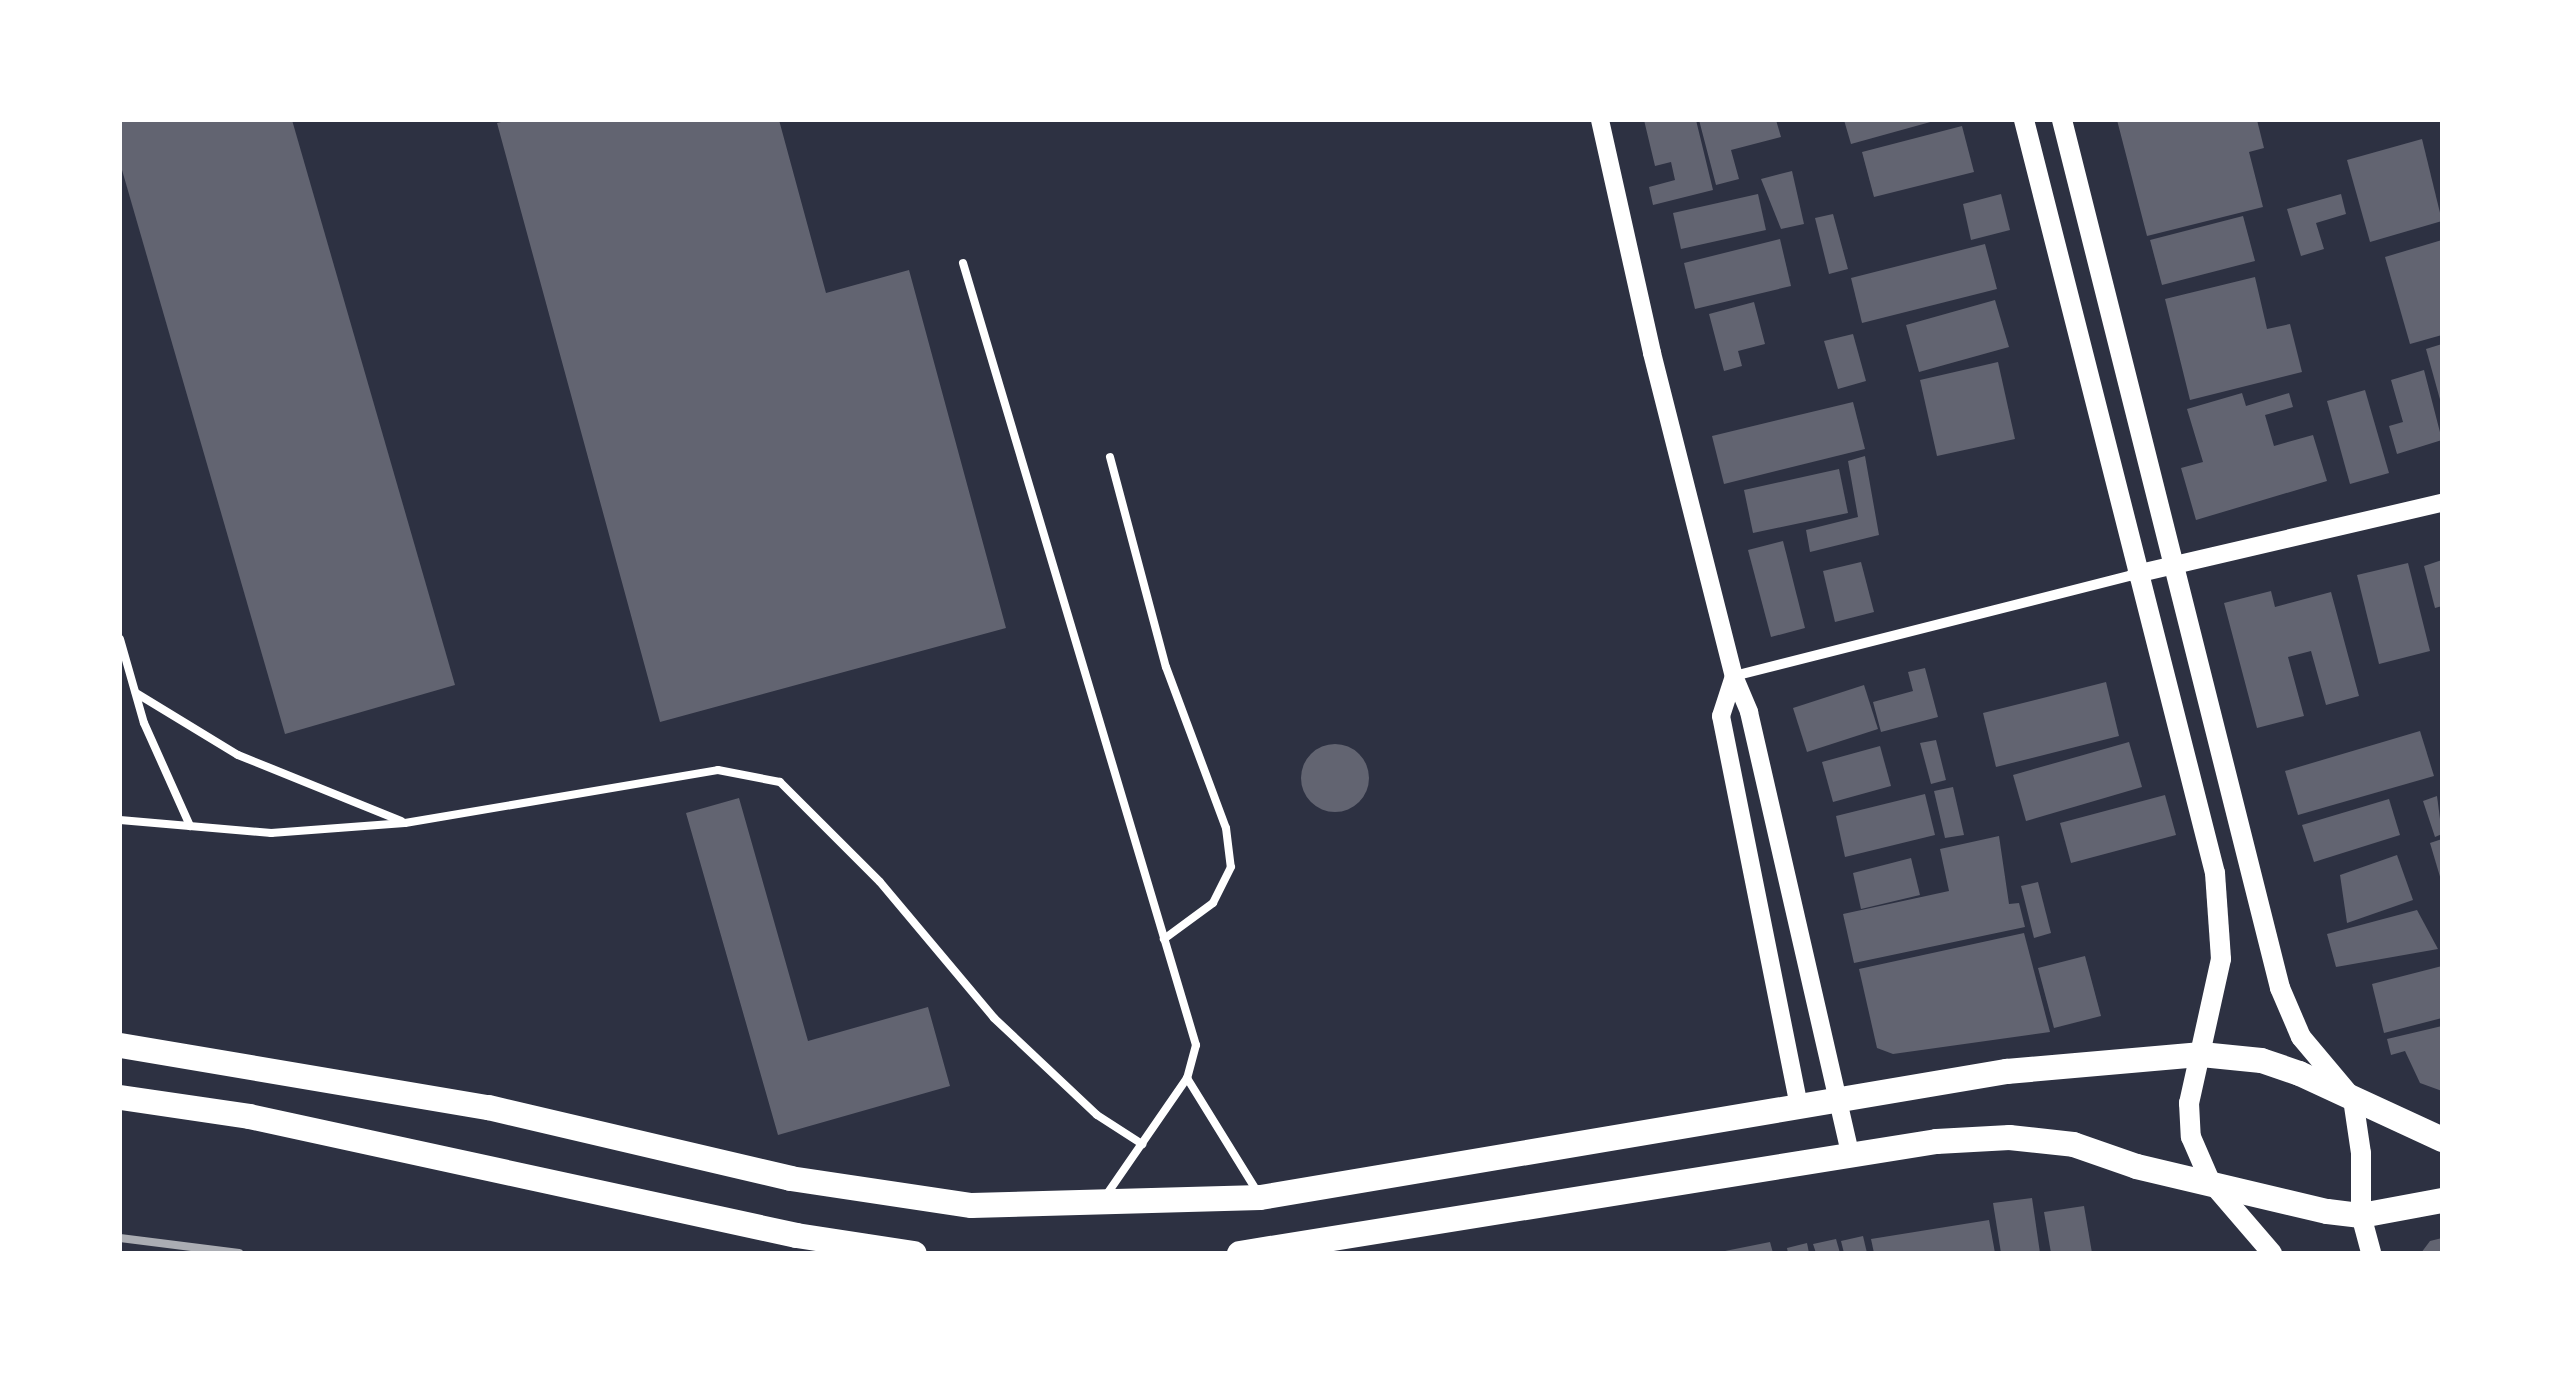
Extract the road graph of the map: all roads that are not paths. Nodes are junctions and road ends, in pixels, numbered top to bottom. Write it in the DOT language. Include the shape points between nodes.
graph roads {
  1 [pos="1600,120"];
  2 [pos="2024,120"];
  3 [pos="2062,120"];
  4 [pos="963,263"];
  5 [pos="1110,457"];
  6 [pos="2442,502"];
  7 [pos="2173,565"];
  8 [pos="2136,574"];
  9 [pos="120,639"];
  10 [pos="1734,676"];
  11 [pos="136,694"];
  12 [pos="120,820"];
  13 [pos="405,823"];
  14 [pos="190,826"];
  15 [pos="1164,939"];
  16 [pos="120,1046"];
  17 [pos="2200,1054"];
  18 [pos="1186,1078"];
  19 [pos="120,1097"];
  20 [pos="1840,1098"];
  21 [pos="2352,1099"];
  22 [pos="1799,1106"];
  23 [pos="2442,1139"];
  24 [pos="1142,1144"];
  25 [pos="1850,1154"];
  26 [pos="2210,1181"];
  27 [pos="1260,1197"];
  28 [pos="2442,1200"];
  29 [pos="1100,1204"];
  30 [pos="2361,1215"];
  31 [pos="914,1253"];
  32 [pos="1239,1253"];
  33 [pos="2272,1253"];
  34 [pos="2370,1253"];
  1 -- 10 [label="street"];
  2 -- 8 [label="main road"];
  3 -- 7 [label="main road"];
  4 -- 15 [label="lane"];
  5 -- 15 [label="lane" via="1166,667 1226,828 1231,868 1214,903"];
  6 -- 7 [label="street"];
  7 -- 8 [label="street"];
  7 -- 21 [label="main road" via="2280,988 2301,1036"];
  8 -- 10 [label="street"];
  8 -- 17 [label="main road" via="2215,873 2221,960"];
  9 -- 11 [label="lane"];
  10 -- 20 [label="street" via="1749,712"];
  10 -- 22 [label="street" via="1722,716"];
  11 -- 13 [label="lane" via="238,755"];
  11 -- 14 [label="lane"];
  12 -- 14 [label="lane"];
  13 -- 14 [label="lane" via="272,833"];
  13 -- 24 [label="lane" via="718,770 780,782 880,882 994,1018 1098,1116"];
  15 -- 18 [label="lane" via="1196,1044"];
  16 -- 29 [label="main road" via="488,1107 790,1178 971,1206"];
  17 -- 20 [label="main road" via="2006,1071"];
  17 -- 21 [label="main road" via="2262,1060"];
  17 -- 26 [label="main road" via="2188,1103 2191,1138"];
  18 -- 24 [label="lane"];
  18 -- 27 [label="lane"];
  19 -- 31 [label="main road" via="250,1116 796,1235"];
  20 -- 22 [label="main road"];
  20 -- 25 [label="street"];
  21 -- 23 [label="main road"];
  21 -- 30 [label="main road"];
  22 -- 27 [label="main road"];
  24 -- 29 [label="lane"];
  25 -- 26 [label="main road" via="2009,1137 2073,1144"];
  25 -- 32 [label="main road"];
  26 -- 30 [label="main road" via="2280,1204"];
  26 -- 33 [label="main road"];
  27 -- 29 [label="main road"];
  28 -- 30 [label="main road"];
  30 -- 34 [label="main road"];
}
